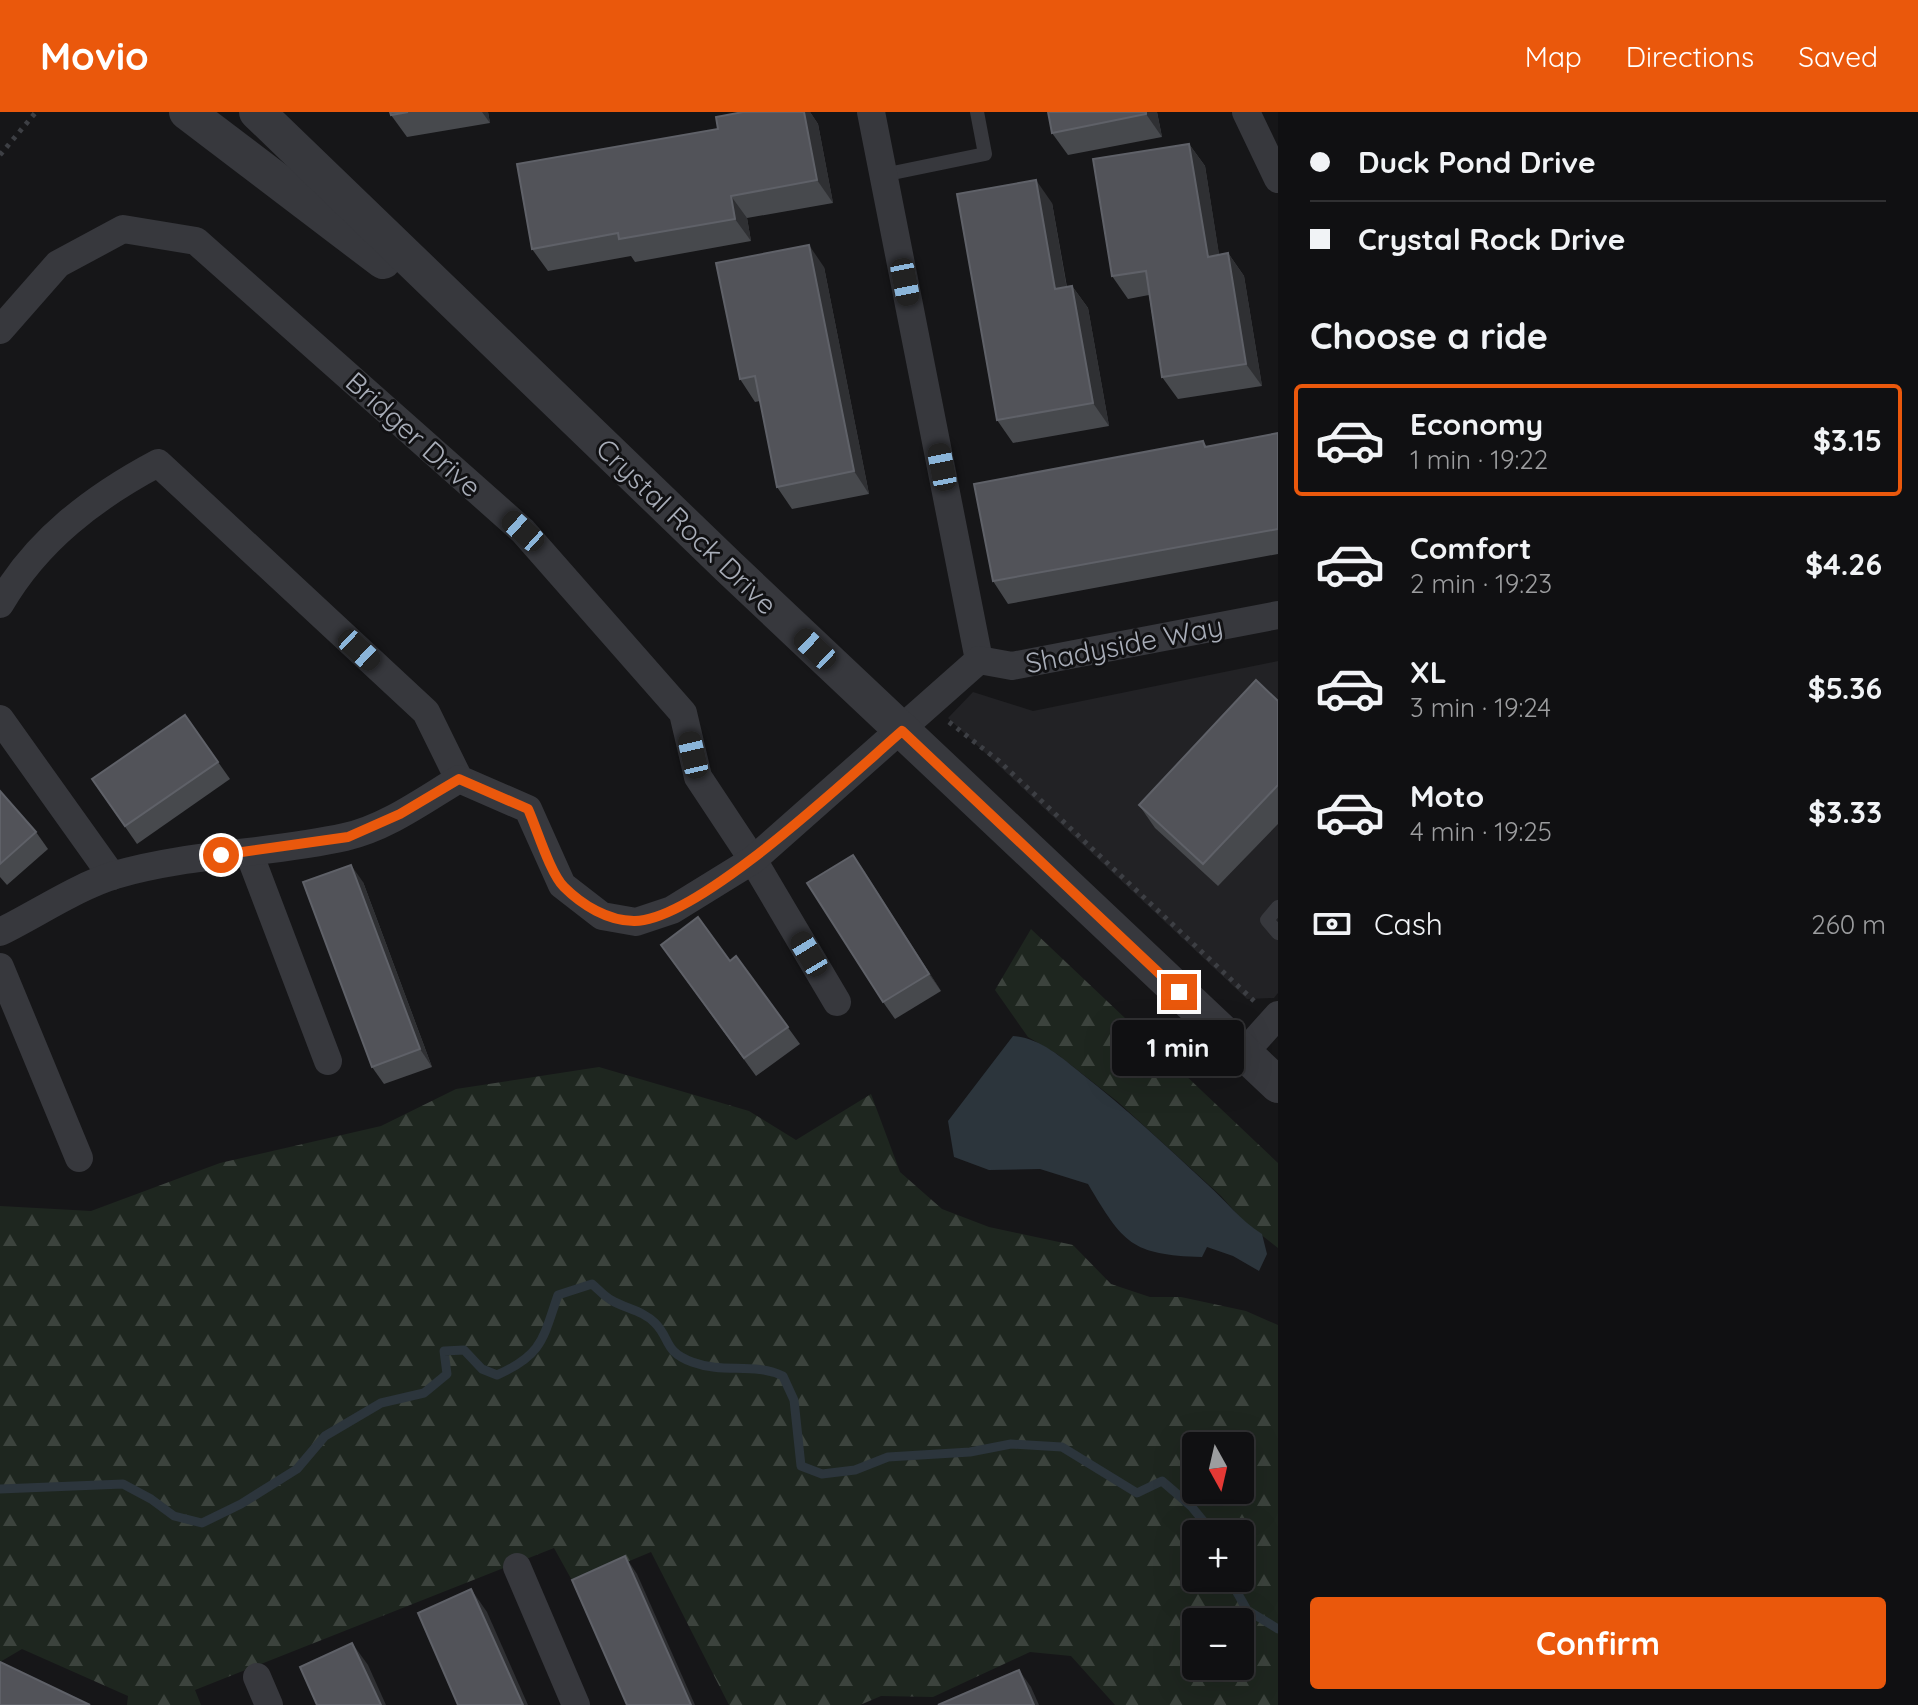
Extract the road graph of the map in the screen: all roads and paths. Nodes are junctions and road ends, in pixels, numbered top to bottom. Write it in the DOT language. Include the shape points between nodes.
graph roads {
  1 [pos="36,112"];
  2 [pos="187,112"];
  3 [pos="257,112"];
  4 [pos="871,112"];
  5 [pos="977,112"];
  6 [pos="1246,112"];
  7 [pos="0,155"];
  8 [pos="883,175"];
  9 [pos="1278,179"];
  10 [pos="0,330"];
  11 [pos="515,362"];
  12 [pos="0,604"];
  13 [pos="1278,615"];
  14 [pos="979,660"];
  15 [pos="931,705"];
  16 [pos="0,719"];
  17 [pos="902,731"];
  18 [pos="459,779"];
  19 [pos="249,853"];
  20 [pos="753,860"];
  21 [pos="112,876"];
  22 [pos="1278,907"];
  23 [pos="0,932"];
  24 [pos="1278,933"];
  25 [pos="0,967"];
  26 [pos="837,1002"];
  27 [pos="1276,1018"];
  28 [pos="1244,1053"];
  29 [pos="328,1061"];
  30 [pos="1278,1085"];
  31 [pos="79,1158"];
  32 [pos="517,1567"];
  33 [pos="257,1677"];
  34 [pos="269,1705"];
  35 [pos="576,1705"];
  1 -- 7 [label="path"];
  2 -- 11 [label="street, Crystal Rock Drive"];
  3 -- 11 [label="street, Crystal Rock Drive"];
  4 -- 8 [label="street"];
  5 -- 8 [label="lane" via="985,154"];
  6 -- 9 [label="street"];
  8 -- 14 [label="street"];
  10 -- 20 [label="street, Bridger Drive" via="58,264 123,229 196,241 523,531 683,713 698,777"];
  11 -- 17 [label="street, Crystal Rock Drive"];
  12 -- 18 [label="street" via="14,579 57,532 105,492 158,463 426,712"];
  13 -- 14 [label="street, Shadyside Way" via="1012,666"];
  14 -- 15 [label="street"];
  15 -- 17 [label="street"];
  15 -- 27 [label="path" via="1008,769"];
  16 -- 21 [label="street"];
  17 -- 20 [label="street"];
  17 -- 28 [label="street, Crystal Rock Drive"];
  18 -- 19 [label="street" via="348,837"];
  18 -- 20 [label="street" via="528,809 562,885 602,916 636,922 672,910"];
  19 -- 21 [label="street" via="193,856"];
  19 -- 29 [label="street"];
  20 -- 26 [label="street, Bridger Drive"];
  21 -- 23 [label="street"];
  22 -- 24 [label="lane" via="1267,920"];
  25 -- 31 [label="street"];
  27 -- 28 [label="street"];
  28 -- 30 [label="street, Crystal Rock Drive"];
  32 -- 35 [label="street"];
  33 -- 34 [label="street"];
}
